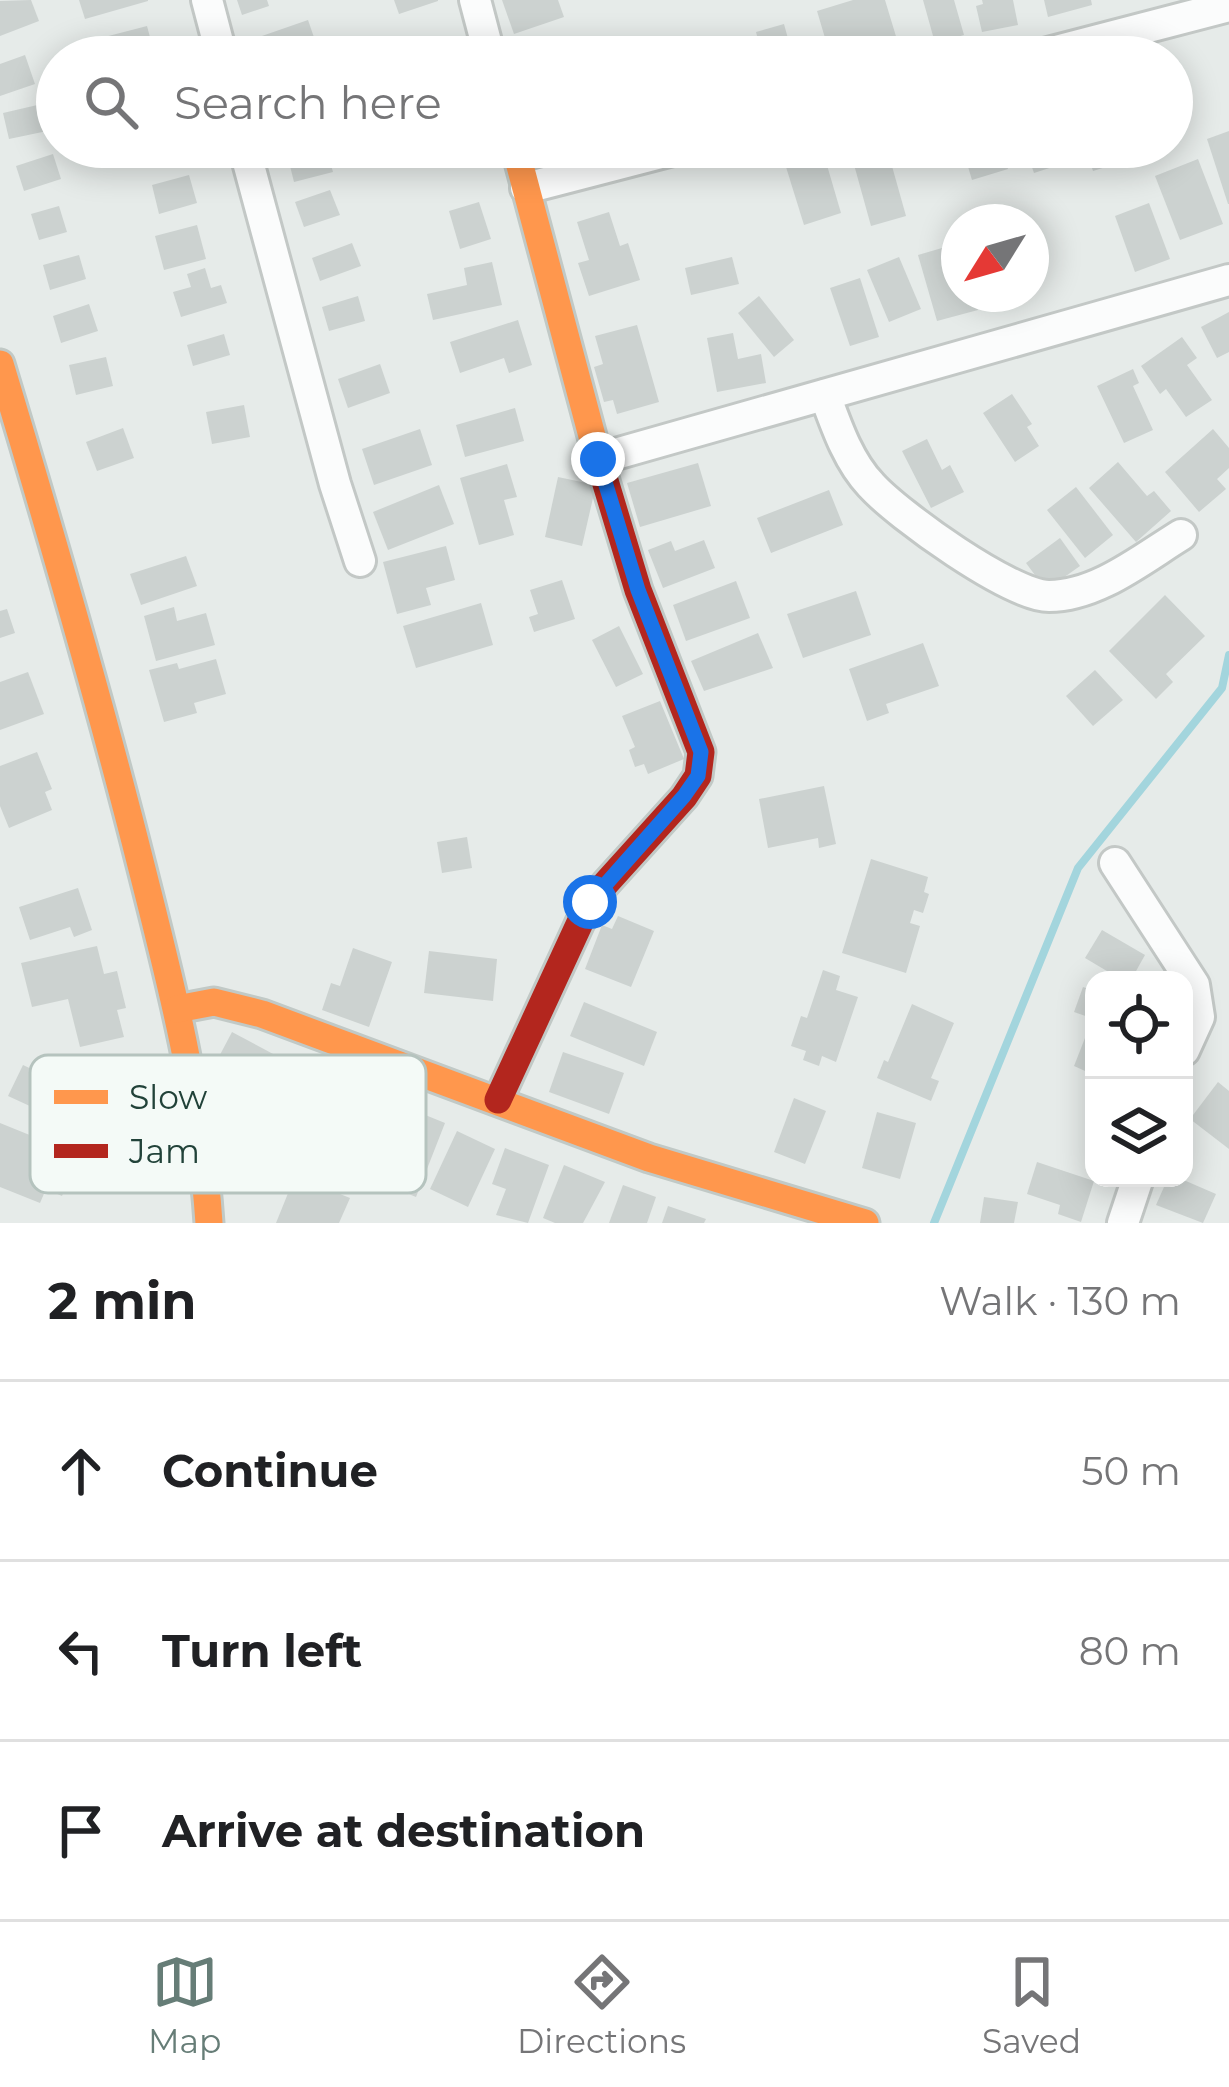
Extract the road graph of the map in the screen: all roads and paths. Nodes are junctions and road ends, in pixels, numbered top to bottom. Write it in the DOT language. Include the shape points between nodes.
graph roads {
  1 [pos="207,0"];
  2 [pos="475,0"];
  3 [pos="1229,6"];
  4 [pos="216,36"];
  5 [pos="484,36"];
  6 [pos="1114,36"];
  7 [pos="250,168"];
  8 [pos="520,168"];
  9 [pos="603,168"];
  10 [pos="526,188"];
  11 [pos="1229,280"];
  12 [pos="0,364"];
  13 [pos="825,395"];
  14 [pos="6,407"];
  15 [pos="598,459"];
  16 [pos="1181,535"];
  17 [pos="360,561"];
  18 [pos="1115,863"];
  19 [pos="1185,971"];
  20 [pos="1193,983"];
  21 [pos="177,1009"];
  22 [pos="1193,1030"];
  23 [pos="185,1055"];
  24 [pos="375,1055"];
  25 [pos="426,1074"];
  26 [pos="499,1100"];
  27 [pos="1135,1187"];
  28 [pos="208,1193"];
  29 [pos="209,1223"];
  30 [pos="865,1223"];
  31 [pos="1123,1223"];
  1 -- 4 [label="street"];
  2 -- 5 [label="street"];
  3 -- 6 [label="street"];
  7 -- 17 [label="street"];
  8 -- 10 [label="street"];
  9 -- 10 [label="street"];
  10 -- 15 [label="street"];
  11 -- 13 [label="street"];
  12 -- 14 [label="street"];
  13 -- 15 [label="street"];
  13 -- 16 [label="street" via="868,483 943,542 1044,597 1084,591"];
  14 -- 21 [label="street" via="105,720"];
  15 -- 26 [label="street" via="701,752 698,776 590,902"];
  18 -- 19 [label="street"];
  20 -- 22 [label="street"];
  21 -- 23 [label="street"];
  21 -- 24 [label="street" via="214,1002"];
  25 -- 26 [label="street"];
  26 -- 30 [label="street" via="649,1158"];
  27 -- 31 [label="street"];
  28 -- 29 [label="street"];
}
